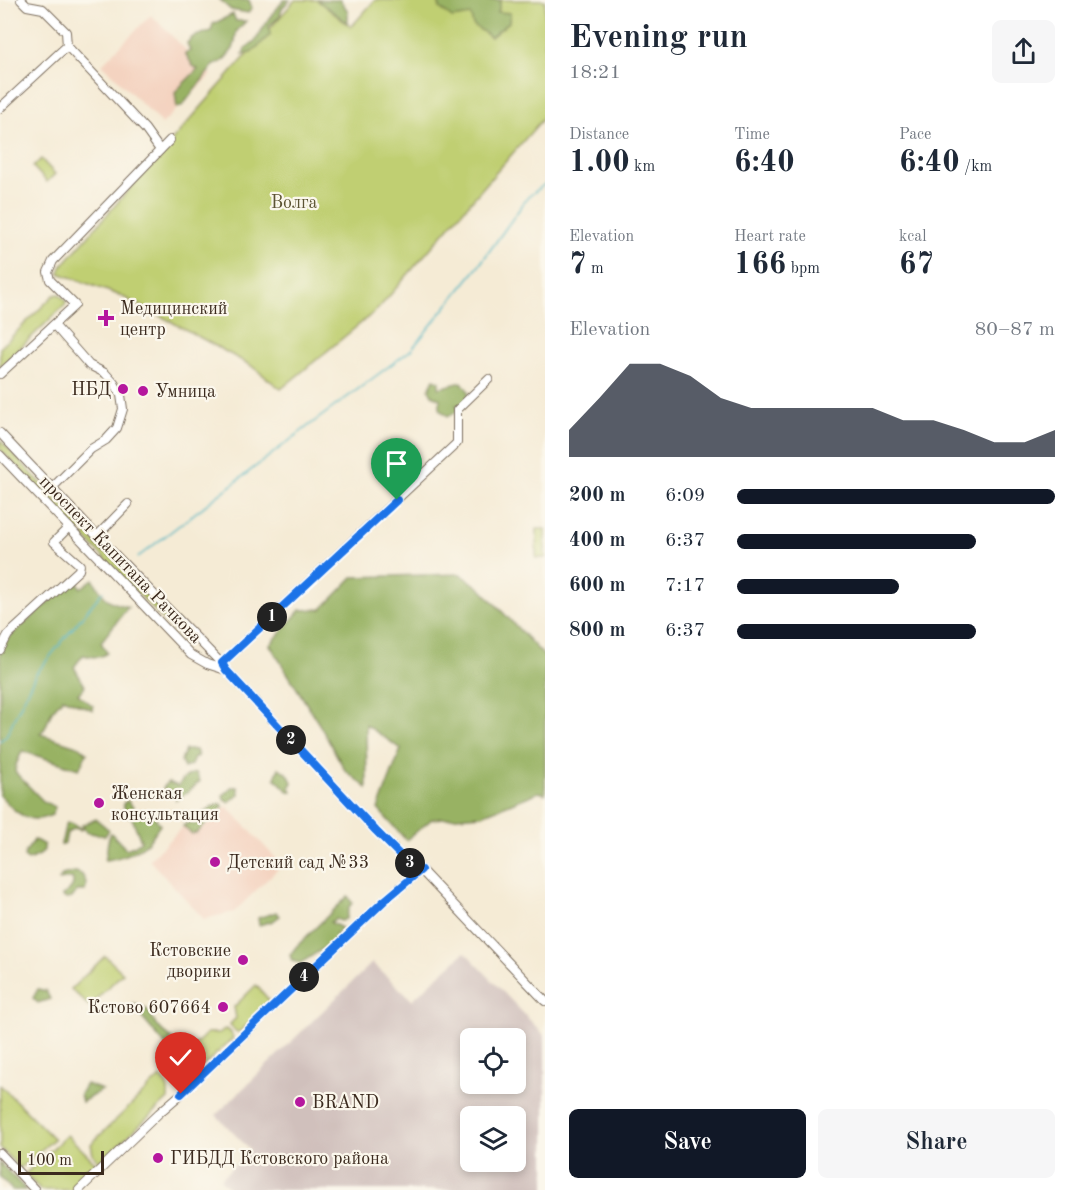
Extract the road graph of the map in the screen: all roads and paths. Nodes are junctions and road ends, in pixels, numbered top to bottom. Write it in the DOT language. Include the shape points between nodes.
graph roads {
  1 [pos="21,0"];
  2 [pos="67,46"];
  3 [pos="0,108"];
  4 [pos="170,140"];
  5 [pos="160,150"];
  6 [pos="54,325"];
  7 [pos="0,374"];
  8 [pos="489,379"];
  9 [pos="0,433"];
  10 [pos="0,455"];
  11 [pos="52,488"];
  12 [pos="128,504"];
  13 [pos="69,527"];
  14 [pos="97,536"];
  15 [pos="201,643"];
  16 [pos="0,650"];
  17 [pos="191,655"];
  18 [pos="224,666"];
  19 [pos="421,870"];
  20 [pos="545,1001"];
  21 [pos="0,1153"];
  22 [pos="35,1190"];
  23 [pos="80,1190"];
  1 -- 2 [label="street" via="27,6 43,9 66,32"];
  2 -- 3 [label="street"];
  2 -- 5 [label="street"];
  4 -- 5 [label="street"];
  5 -- 6 [label="street" via="53,261 48,272 50,280 75,305"];
  6 -- 7 [label="street"];
  6 -- 11 [label="street" via="89,365 114,383 123,409 117,428"];
  8 -- 18 [label="street" via="457,410 457,443"];
  9 -- 11 [label="street"];
  10 -- 13 [label="street, проспект Капитана Рачкова"];
  11 -- 14 [label="street"];
  12 -- 14 [label="street"];
  13 -- 16 [label="street" via="54,542 80,565 79,570 8,635"];
  13 -- 17 [label="street, проспект Капитана Рачкова"];
  14 -- 15 [label="street"];
  15 -- 17 [label="street"];
  15 -- 18 [label="street"];
  17 -- 18 [label="street, проспект Капитана Рачкова" via="207,664"];
  18 -- 19 [label="street, проспект Капитана Рачкова" via="376,831"];
  19 -- 20 [label="street, проспект Капитана Рачкова"];
  19 -- 23 [label="street"];
  21 -- 22 [label="street"];
}
